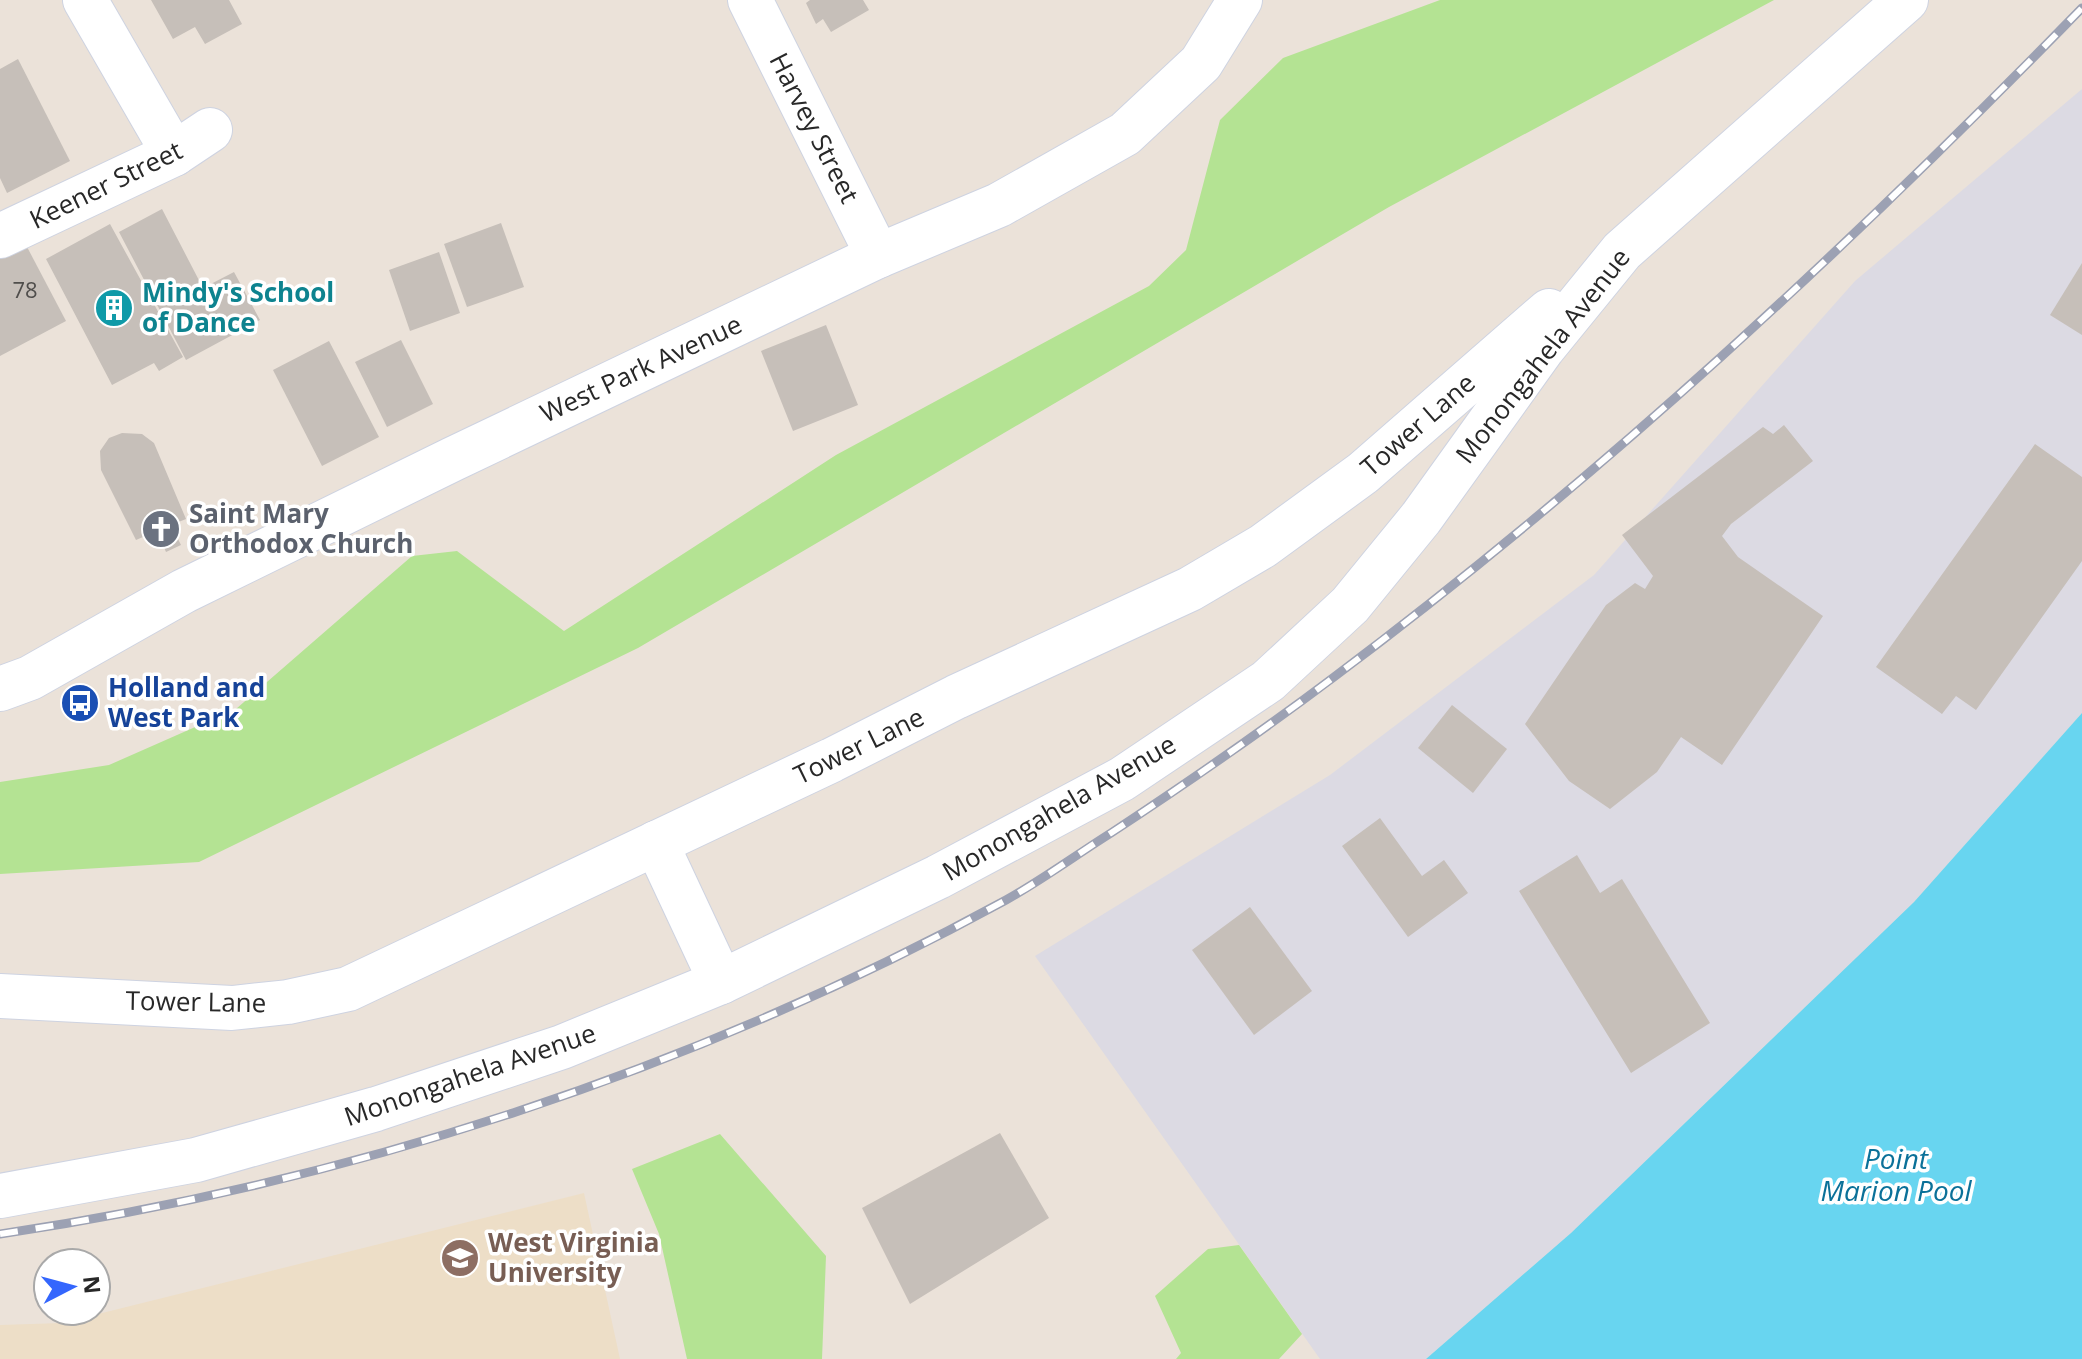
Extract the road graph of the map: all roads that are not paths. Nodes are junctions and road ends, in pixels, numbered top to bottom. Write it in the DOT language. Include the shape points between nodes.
graph roads {
  1 [pos="85,0"];
  2 [pos="750,0"];
  3 [pos="1240,0"];
  4 [pos="1906,0"];
  5 [pos="210,130"];
  6 [pos="174,154"];
  7 [pos="2,229"];
  8 [pos="1622,251"];
  9 [pos="878,256"];
  10 [pos="0,689"];
  11 [pos="656,843"];
  12 [pos="721,982"];
  13 [pos="0,996"];
  14 [pos="0,1196"];
  1 -- 6 [label="street"];
  2 -- 9 [label="street, Harvey Street"];
  3 -- 9 [label="street, West Park Avenue" via="1201,63 1125,134 999,205"];
  4 -- 8 [label="street, Monongahela Avenue"];
  5 -- 6 [label="street, Keener Street"];
  6 -- 7 [label="street, Keener Street"];
  8 -- 11 [label="street, Tower Lane" via="1363,473 1263,546 1190,589"];
  8 -- 12 [label="street, Monongahela Avenue" via="1350,605 1268,681 1122,779 938,877"];
  9 -- 10 [label="street, West Park Avenue" via="265,550 30,678"];
  11 -- 12 [label="street"];
  11 -- 13 [label="street, Tower Lane" via="348,989 232,1008"];
  12 -- 14 [label="street, Monongahela Avenue" via="562,1047 376,1109 196,1160"];
}
